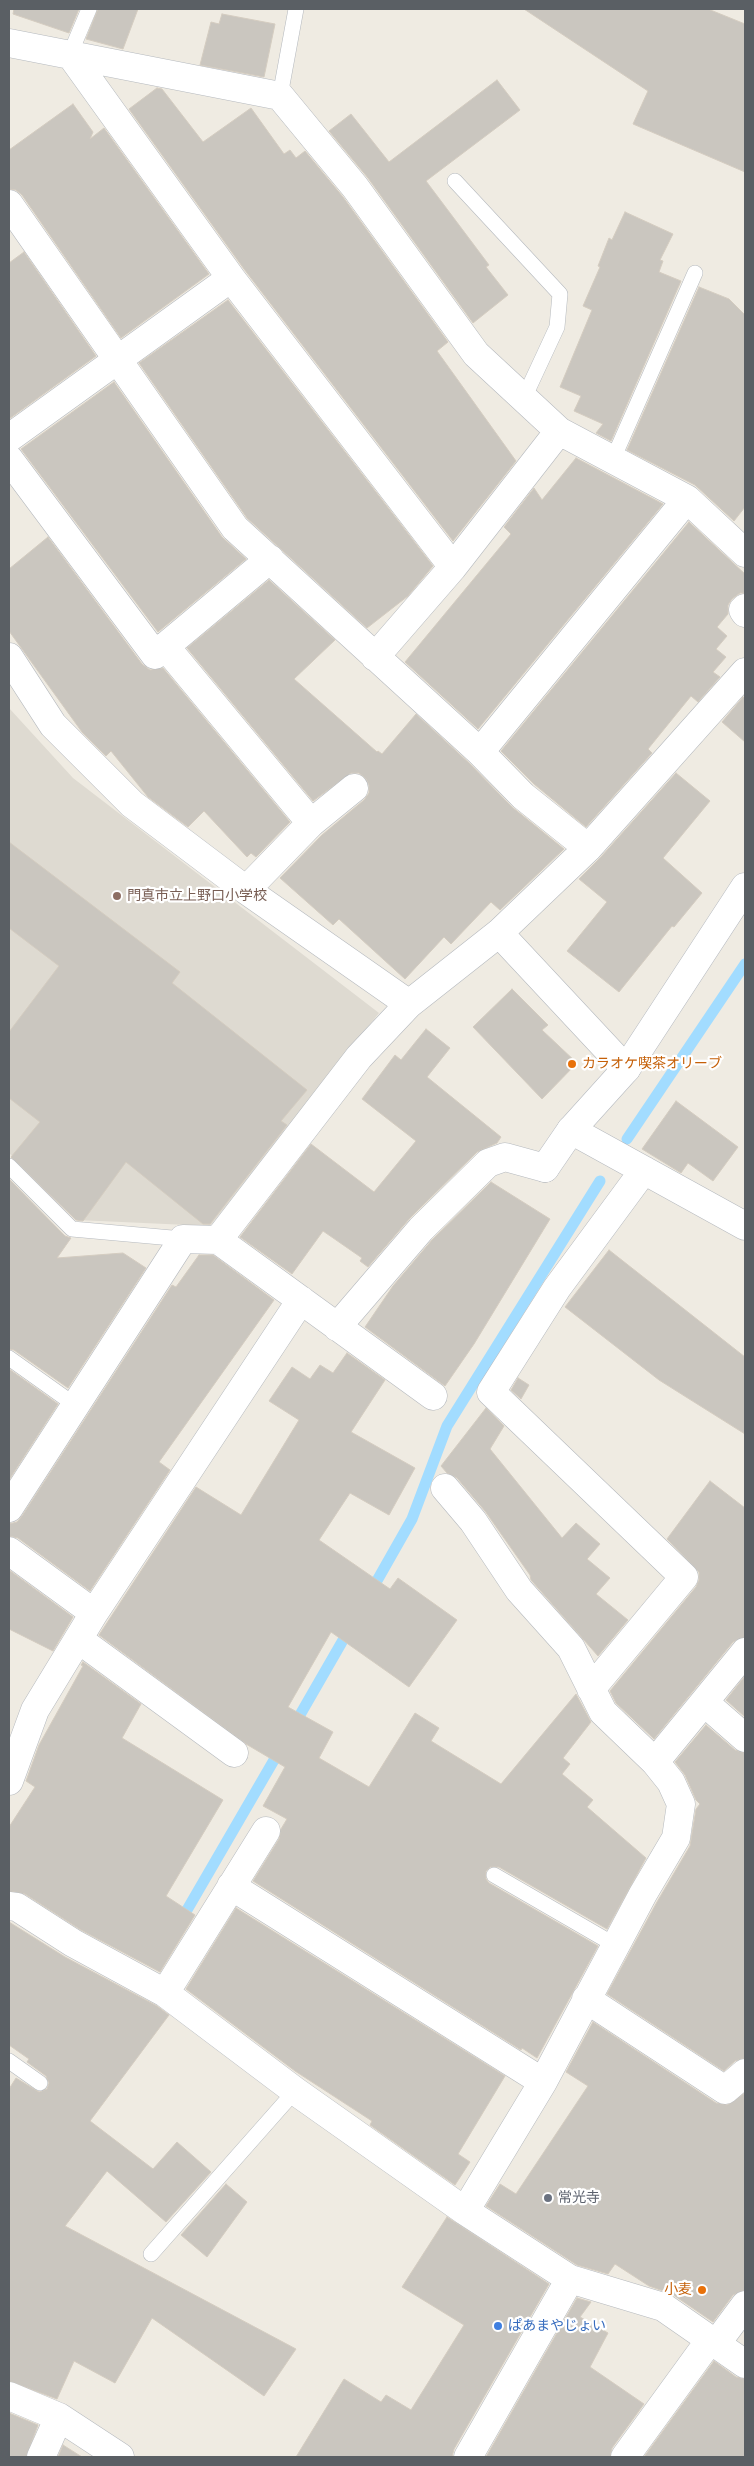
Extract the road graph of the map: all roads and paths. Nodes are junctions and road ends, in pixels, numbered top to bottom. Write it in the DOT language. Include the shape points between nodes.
graph roads {
  1 [pos="89,9"];
  2 [pos="296,9"];
  3 [pos="9,43"];
  4 [pos="70,54"];
  5 [pos="280,96"];
  6 [pos="456,181"];
  7 [pos="9,204"];
  8 [pos="695,273"];
  9 [pos="230,278"];
  10 [pos="117,361"];
  11 [pos="524,398"];
  12 [pos="559,430"];
  13 [pos="9,438"];
  14 [pos="9,459"];
  15 [pos="613,460"];
  16 [pos="687,499"];
  17 [pos="745,553"];
  18 [pos="270,558"];
  19 [pos="453,567"];
  20 [pos="745,608"];
  21 [pos="745,613"];
  22 [pos="165,646"];
  23 [pos="9,657"];
  24 [pos="375,657"];
  25 [pos="745,672"];
  26 [pos="480,752"];
  27 [pos="354,788"];
  28 [pos="311,823"];
  29 [pos="588,848"];
  30 [pos="745,887"];
  31 [pos="246,890"];
  32 [pos="500,933"];
  33 [pos="409,1004"];
  34 [pos="626,1069"];
  35 [pos="571,1130"];
  36 [pos="9,1166"];
  37 [pos="644,1170"];
  38 [pos="744,1223"];
  39 [pos="183,1239"];
  40 [pos="218,1240"];
  41 [pos="301,1300"];
  42 [pos="337,1327"];
  43 [pos="9,1358"];
  44 [pos="433,1396"];
  45 [pos="75,1405"];
  46 [pos="445,1488"];
  47 [pos="9,1508"];
  48 [pos="11,1557"];
  49 [pos="94,1613"];
  50 [pos="78,1639"];
  51 [pos="745,1652"];
  52 [pos="591,1689"];
  53 [pos="705,1703"];
  54 [pos="745,1738"];
  55 [pos="234,1753"];
  56 [pos="655,1762"];
  57 [pos="9,1781"];
  58 [pos="266,1830"];
  59 [pos="494,1875"];
  60 [pos="231,1886"];
  61 [pos="9,1906"];
  62 [pos="616,1945"];
  63 [pos="151,1985"];
  64 [pos="586,1999"];
  65 [pos="9,2060"];
  66 [pos="745,2073"];
  67 [pos="543,2082"];
  68 [pos="40,2083"];
  69 [pos="295,2091"];
  70 [pos="465,2211"];
  71 [pos="151,2254"];
  72 [pos="570,2279"];
  73 [pos="745,2305"];
  74 [pos="713,2342"];
  75 [pos="745,2364"];
  76 [pos="9,2396"];
  77 [pos="59,2417"];
  78 [pos="41,2457"];
  79 [pos="120,2457"];
  80 [pos="468,2457"];
  81 [pos="625,2457"];
  1 -- 4 [label="lane"];
  2 -- 5 [label="lane"];
  3 -- 4 [label="street"];
  4 -- 5 [label="street"];
  4 -- 9 [label="street"];
  5 -- 11 [label="street" via="355,187 476,354"];
  6 -- 11 [label="lane" via="560,294 557,326"];
  7 -- 10 [label="street"];
  8 -- 15 [label="lane"];
  9 -- 10 [label="street"];
  9 -- 19 [label="street"];
  10 -- 13 [label="street"];
  10 -- 18 [label="street" via="235,528"];
  11 -- 12 [label="street"];
  12 -- 15 [label="street"];
  12 -- 19 [label="street"];
  14 -- 22 [label="street" via="155,654"];
  15 -- 16 [label="street"];
  16 -- 17 [label="street"];
  16 -- 26 [label="street"];
  18 -- 22 [label="street"];
  18 -- 24 [label="street"];
  19 -- 24 [label="street"];
  20 -- 21 [label="street"];
  22 -- 28 [label="street"];
  23 -- 31 [label="street" via="53,725 132,804"];
  24 -- 26 [label="street"];
  25 -- 29 [label="street"];
  26 -- 29 [label="street" via="523,796"];
  27 -- 28 [label="street"];
  28 -- 31 [label="street"];
  29 -- 32 [label="street"];
  30 -- 34 [label="street"];
  31 -- 33 [label="street"];
  32 -- 33 [label="street"];
  32 -- 34 [label="street"];
  33 -- 40 [label="street" via="359,1057"];
  34 -- 35 [label="street"];
  35 -- 37 [label="street"];
  35 -- 42 [label="street" via="545,1168 506,1158 488,1163 421,1229"];
  36 -- 39 [label="lane" via="72,1229"];
  37 -- 38 [label="street"];
  37 -- 52 [label="street" via="557,1288 491,1392 684,1577"];
  39 -- 40 [label="street"];
  39 -- 45 [label="street"];
  40 -- 41 [label="street"];
  41 -- 42 [label="street"];
  41 -- 49 [label="street"];
  42 -- 44 [label="street"];
  43 -- 45 [label="lane"];
  45 -- 47 [label="street"];
  46 -- 52 [label="street" via="473,1521 519,1590 571,1648"];
  48 -- 49 [label="street"];
  49 -- 50 [label="street"];
  50 -- 55 [label="street"];
  50 -- 57 [label="street" via="35,1710"];
  51 -- 53 [label="street"];
  52 -- 56 [label="street" via="603,1712"];
  53 -- 54 [label="street"];
  53 -- 56 [label="street"];
  56 -- 62 [label="street" via="671,1782 682,1804 676,1838"];
  58 -- 60 [label="street"];
  59 -- 62 [label="lane"];
  60 -- 63 [label="street"];
  60 -- 67 [label="street"];
  61 -- 63 [label="street" via="17,1907 73,1943"];
  62 -- 64 [label="street"];
  63 -- 69 [label="street"];
  64 -- 66 [label="street" via="725,2090"];
  64 -- 67 [label="street"];
  65 -- 68 [label="lane"];
  67 -- 70 [label="street"];
  69 -- 70 [label="street"];
  69 -- 71 [label="lane"];
  70 -- 72 [label="street"];
  72 -- 74 [label="street" via="663,2307"];
  72 -- 80 [label="street"];
  73 -- 74 [label="street"];
  74 -- 75 [label="street"];
  74 -- 81 [label="street"];
  76 -- 77 [label="street"];
  77 -- 78 [label="street"];
  77 -- 79 [label="street"];
}
